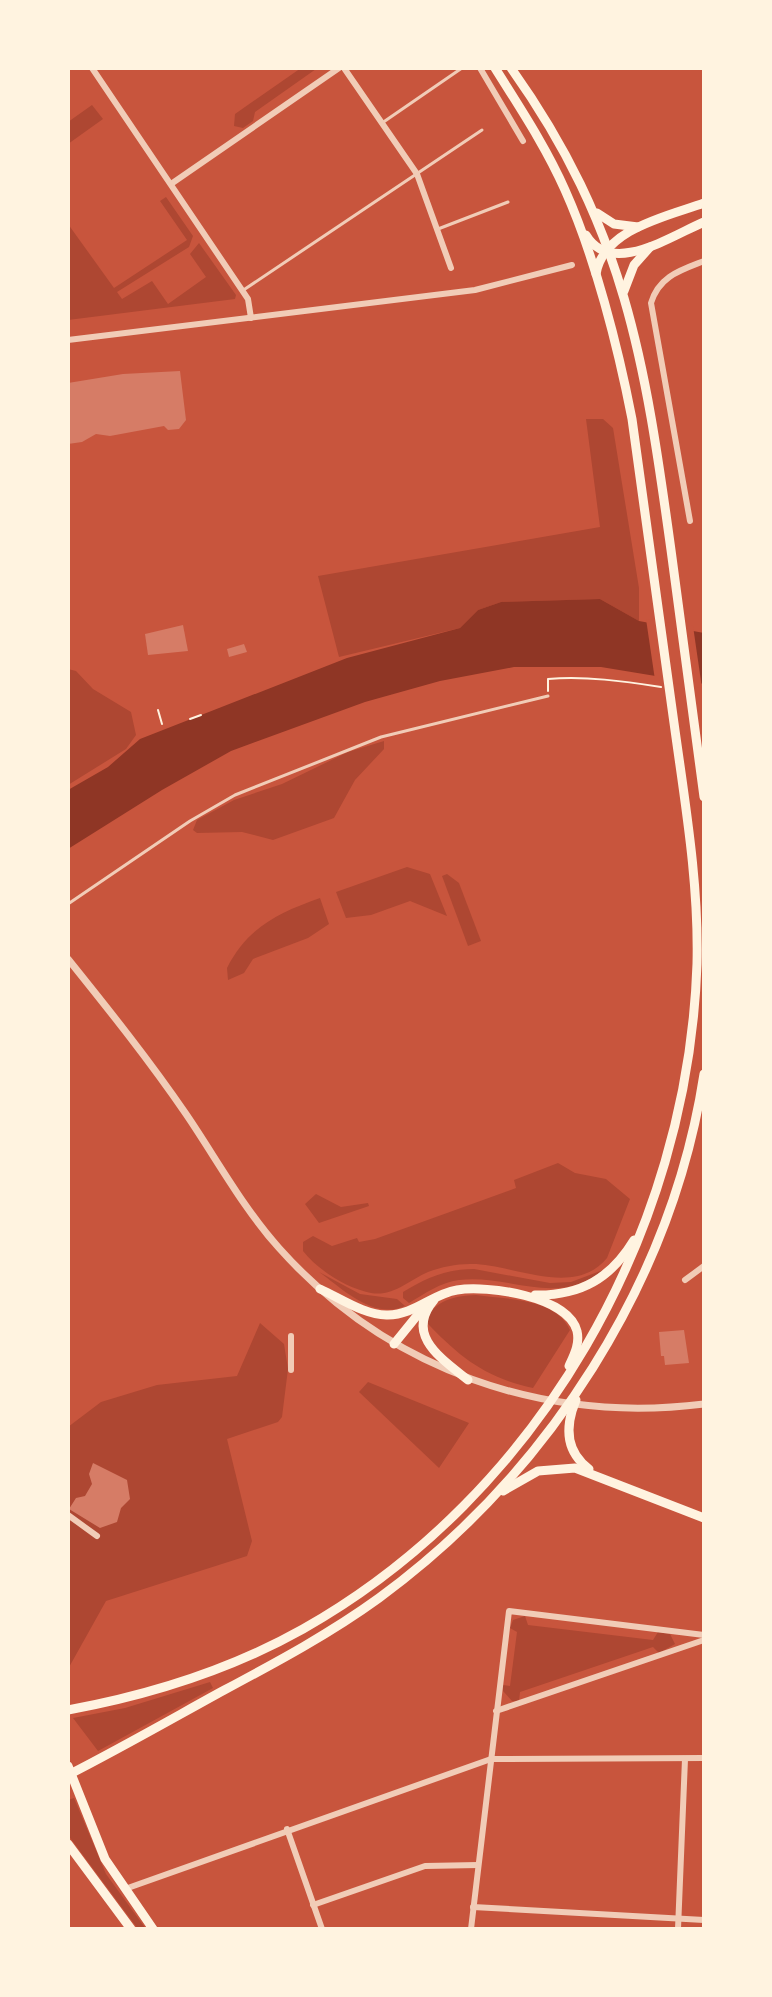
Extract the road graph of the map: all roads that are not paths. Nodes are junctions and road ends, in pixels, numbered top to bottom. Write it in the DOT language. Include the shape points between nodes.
graph roads {
  1 [pos="92,68"];
  2 [pos="342,68"];
  3 [pos="462,68"];
  4 [pos="480,68"];
  5 [pos="495,68"];
  6 [pos="511,68"];
  7 [pos="382,123"];
  8 [pos="482,130"];
  9 [pos="523,141"];
  10 [pos="417,174"];
  11 [pos="171,184"];
  12 [pos="508,202"];
  13 [pos="704,203"];
  14 [pos="594,208"];
  15 [pos="578,220"];
  16 [pos="704,222"];
  17 [pos="438,229"];
  18 [pos="637,229"];
  19 [pos="656,242"];
  20 [pos="608,251"];
  21 [pos="704,261"];
  22 [pos="572,265"];
  23 [pos="451,268"];
  24 [pos="597,285"];
  25 [pos="242,291"];
  26 [pos="624,291"];
  27 [pos="251,318"];
  28 [pos="68,340"];
  29 [pos="690,521"];
  30 [pos="548,696"];
  31 [pos="704,797"];
  32 [pos="68,904"];
  33 [pos="68,959"];
  34 [pos="704,1074"];
  35 [pos="649,1216"];
  36 [pos="704,1266"];
  37 [pos="685,1280"];
  38 [pos="320,1289"];
  39 [pos="443,1293"];
  40 [pos="511,1294"];
  41 [pos="291,1336"];
  42 [pos="394,1344"];
  43 [pos="291,1370"];
  44 [pos="586,1379"];
  45 [pos="468,1380"];
  46 [pos="560,1388"];
  47 [pos="704,1404"];
  48 [pos="599,1474"];
  49 [pos="490,1500"];
  50 [pos="68,1515"];
  51 [pos="704,1518"];
  52 [pos="97,1536"];
  53 [pos="704,1638"];
  54 [pos="68,1710"];
  55 [pos="496,1711"];
  56 [pos="704,1758"];
  57 [pos="491,1759"];
  58 [pos="685,1759"];
  59 [pos="69,1771"];
  60 [pos="287,1829"];
  61 [pos="68,1844"];
  62 [pos="478,1865"];
  63 [pos="125,1889"];
  64 [pos="313,1905"];
  65 [pos="473,1907"];
  66 [pos="679,1918"];
  67 [pos="704,1920"];
  68 [pos="131,1929"];
  69 [pos="153,1929"];
  70 [pos="322,1929"];
  71 [pos="471,1929"];
  72 [pos="678,1929"];
  1 -- 11 [label="street"];
  2 -- 7 [label="street"];
  2 -- 11 [label="street"];
  3 -- 7 [label="lane"];
  4 -- 9 [label="street"];
  5 -- 15 [label="main road" via="554,167"];
  6 -- 14 [label="main road" via="552,128"];
  7 -- 10 [label="street"];
  8 -- 10 [label="lane"];
  10 -- 17 [label="street"];
  10 -- 25 [label="lane"];
  11 -- 25 [label="street"];
  12 -- 17 [label="lane"];
  13 -- 18 [label="main road"];
  14 -- 18 [label="main road" via="608,222"];
  14 -- 20 [label="main road"];
  15 -- 20 [label="main road" via="592,244"];
  15 -- 24 [label="main road"];
  16 -- 19 [label="main road"];
  17 -- 23 [label="street"];
  18 -- 20 [label="main road"];
  19 -- 20 [label="main road" via="624,254"];
  19 -- 26 [label="main road" via="637,260"];
  20 -- 24 [label="main road" via="597,267"];
  20 -- 26 [label="main road"];
  21 -- 29 [label="street" via="670,275 657,287 651,303"];
  22 -- 27 [label="street" via="475,290"];
  24 -- 35 [label="main road" via="632,419 694,882 695,999 684,1089"];
  25 -- 27 [label="street"];
  26 -- 31 [label="main road" via="653,417"];
  27 -- 28 [label="street"];
  30 -- 32 [label="lane" via="381,737 235,795"];
  33 -- 38 [label="street" via="142,1052 265,1232"];
  34 -- 44 [label="main road" via="664,1225"];
  35 -- 40 [label="main road" via="622,1260 596,1282 557,1295"];
  35 -- 46 [label="main road" via="619,1287"];
  36 -- 37 [label="street"];
  38 -- 39 [label="main road" via="383,1315 406,1312"];
  38 -- 42 [label="street"];
  39 -- 40 [label="main road" via="475,1289"];
  39 -- 42 [label="main road" via="416,1314"];
  39 -- 45 [label="main road" via="423,1315 422,1334 433,1351"];
  40 -- 46 [label="main road" via="557,1306 576,1326 578,1345"];
  41 -- 43 [label="street"];
  42 -- 45 [label="street"];
  44 -- 48 [label="main road" via="570,1417 569,1440 578,1459"];
  44 -- 49 [label="main road"];
  45 -- 47 [label="street" via="547,1402 630,1408"];
  46 -- 54 [label="main road" via="467,1501 399,1563 328,1614 278,1642 188,1680"];
  48 -- 49 [label="main road" via="546,1469"];
  48 -- 51 [label="main road"];
  49 -- 59 [label="main road" via="416,1569 342,1624"];
  50 -- 52 [label="street"];
  53 -- 55 [label="street"];
  53 -- 55 [label="street" via="509,1611"];
  55 -- 57 [label="street"];
  56 -- 58 [label="street"];
  57 -- 58 [label="street"];
  57 -- 60 [label="street"];
  57 -- 62 [label="street"];
  58 -- 66 [label="street"];
  59 -- 63 [label="main road" via="105,1859"];
  60 -- 63 [label="street"];
  60 -- 64 [label="street"];
  61 -- 68 [label="main road"];
  62 -- 64 [label="street" via="425,1866"];
  62 -- 65 [label="street"];
  63 -- 69 [label="main road"];
  64 -- 70 [label="street"];
  65 -- 66 [label="street"];
  65 -- 71 [label="street"];
  66 -- 67 [label="street"];
  66 -- 72 [label="street"];
}
